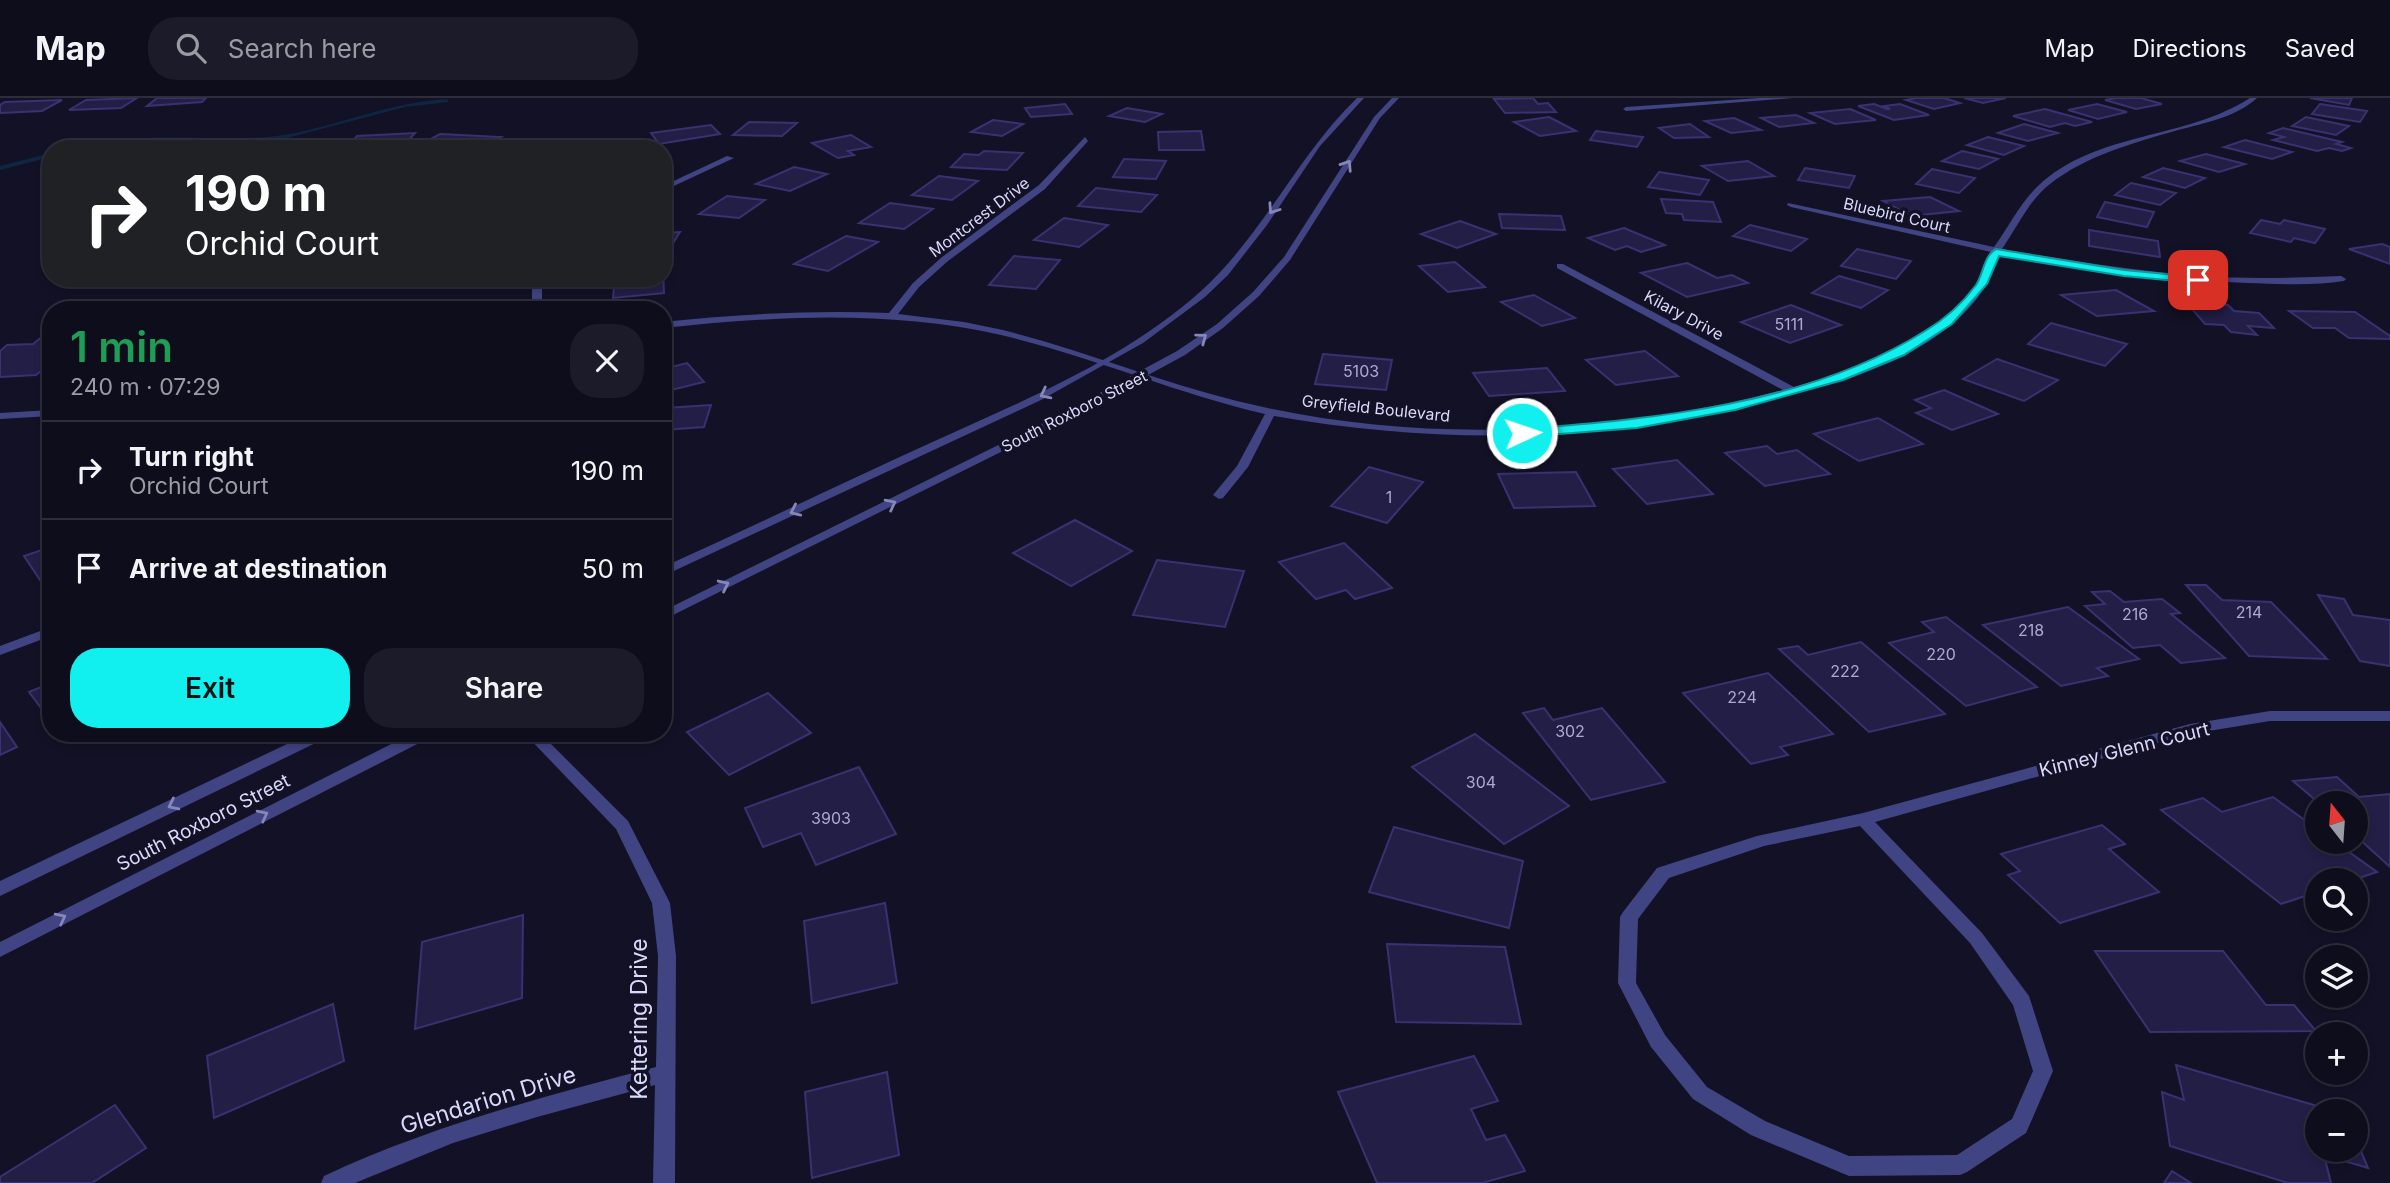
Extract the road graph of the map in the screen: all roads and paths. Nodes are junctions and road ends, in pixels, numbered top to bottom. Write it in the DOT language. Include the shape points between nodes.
graph roads {
  1 [pos="1361,98"];
  2 [pos="1396,98"];
  3 [pos="1790,98"];
  4 [pos="2253,98"];
  5 [pos="1753,100"];
  6 [pos="1626,109"];
  7 [pos="1085,139"];
  8 [pos="730,158"];
  9 [pos="672,185"];
  10 [pos="1791,205"];
  11 [pos="1996,252"];
  12 [pos="1560,266"];
  13 [pos="2341,279"];
  14 [pos="891,317"];
  15 [pos="672,324"];
  16 [pos="1106,362"];
  17 [pos="1145,375"];
  18 [pos="1793,391"];
  19 [pos="1271,412"];
  20 [pos="42,414"];
  21 [pos="0,416"];
  22 [pos="1219,495"];
  23 [pos="672,568"];
  24 [pos="672,612"];
  25 [pos="42,635"];
  26 [pos="0,651"];
  27 [pos="2390,716"];
  28 [pos="304,742"];
  29 [pos="408,742"];
  30 [pos="540,742"];
  31 [pos="1863,819"];
  32 [pos="0,889"];
  33 [pos="0,950"];
  34 [pos="663,1074"];
  35 [pos="332,1183"];
  36 [pos="664,1183"];
  1 -- 16 [label="street, South Roxboro Street, one-way" via="1329,131 1246,249 1205,293"];
  17 -- 2 [label="street, South Roxboro Street, one-way" via="1220,326 1256,293 1287,258 1377,117"];
  3 -- 5 [label="street"];
  4 -- 11 [label="street, Greyfield Boulevard" via="2217,117 2123,144 2070,168 2034,194"];
  5 -- 6 [label="street"];
  7 -- 14 [label="street, Montcrest Drive" via="1042,187 916,285"];
  8 -- 9 [label="street"];
  10 -- 11 [label="street, Bluebird Court"];
  11 -- 13 [label="street, Bluebird Court" via="2198,280"];
  11 -- 18 [label="street, Greyfield Boulevard" via="1968,302 1928,337 1839,377"];
  12 -- 18 [label="street, Kilary Drive"];
  14 -- 15 [label="street, Greyfield Boulevard" via="781,314"];
  14 -- 16 [label="street, Greyfield Boulevard" via="967,325"];
  16 -- 17 [label="street, Greyfield Boulevard"];
  16 -- 23 [label="street, South Roxboro Street, one-way"];
  17 -- 19 [label="street, Greyfield Boulevard"];
  24 -- 17 [label="street, South Roxboro Street, one-way"];
  18 -- 19 [label="street, Greyfield Boulevard" via="1637,424 1522,433 1384,428"];
  19 -- 22 [label="street" via="1242,467"];
  20 -- 21 [label="street"];
  25 -- 26 [label="street"];
  27 -- 31 [label="street, Kinney Glenn Court" via="2270,716 2190,729"];
  28 -- 32 [label="street, South Roxboro Street, one-way"];
  33 -- 29 [label="street, South Roxboro Street, one-way"];
  30 -- 34 [label="street, Kettering Drive" via="622,825 661,903 667,956"];
  31 -- 31 [label="street, Kinney Glenn Court" via="1763,840 1663,873 1629,917 1627,983 1658,1041 1700,1093 1758,1128 1849,1166 1960,1165 2019,1126 2043,1071 2022,1002 1976,938"];
  34 -- 35 [label="street, Glendarion Drive" via="467,1127"];
  34 -- 36 [label="street, Kettering Drive"];
}
